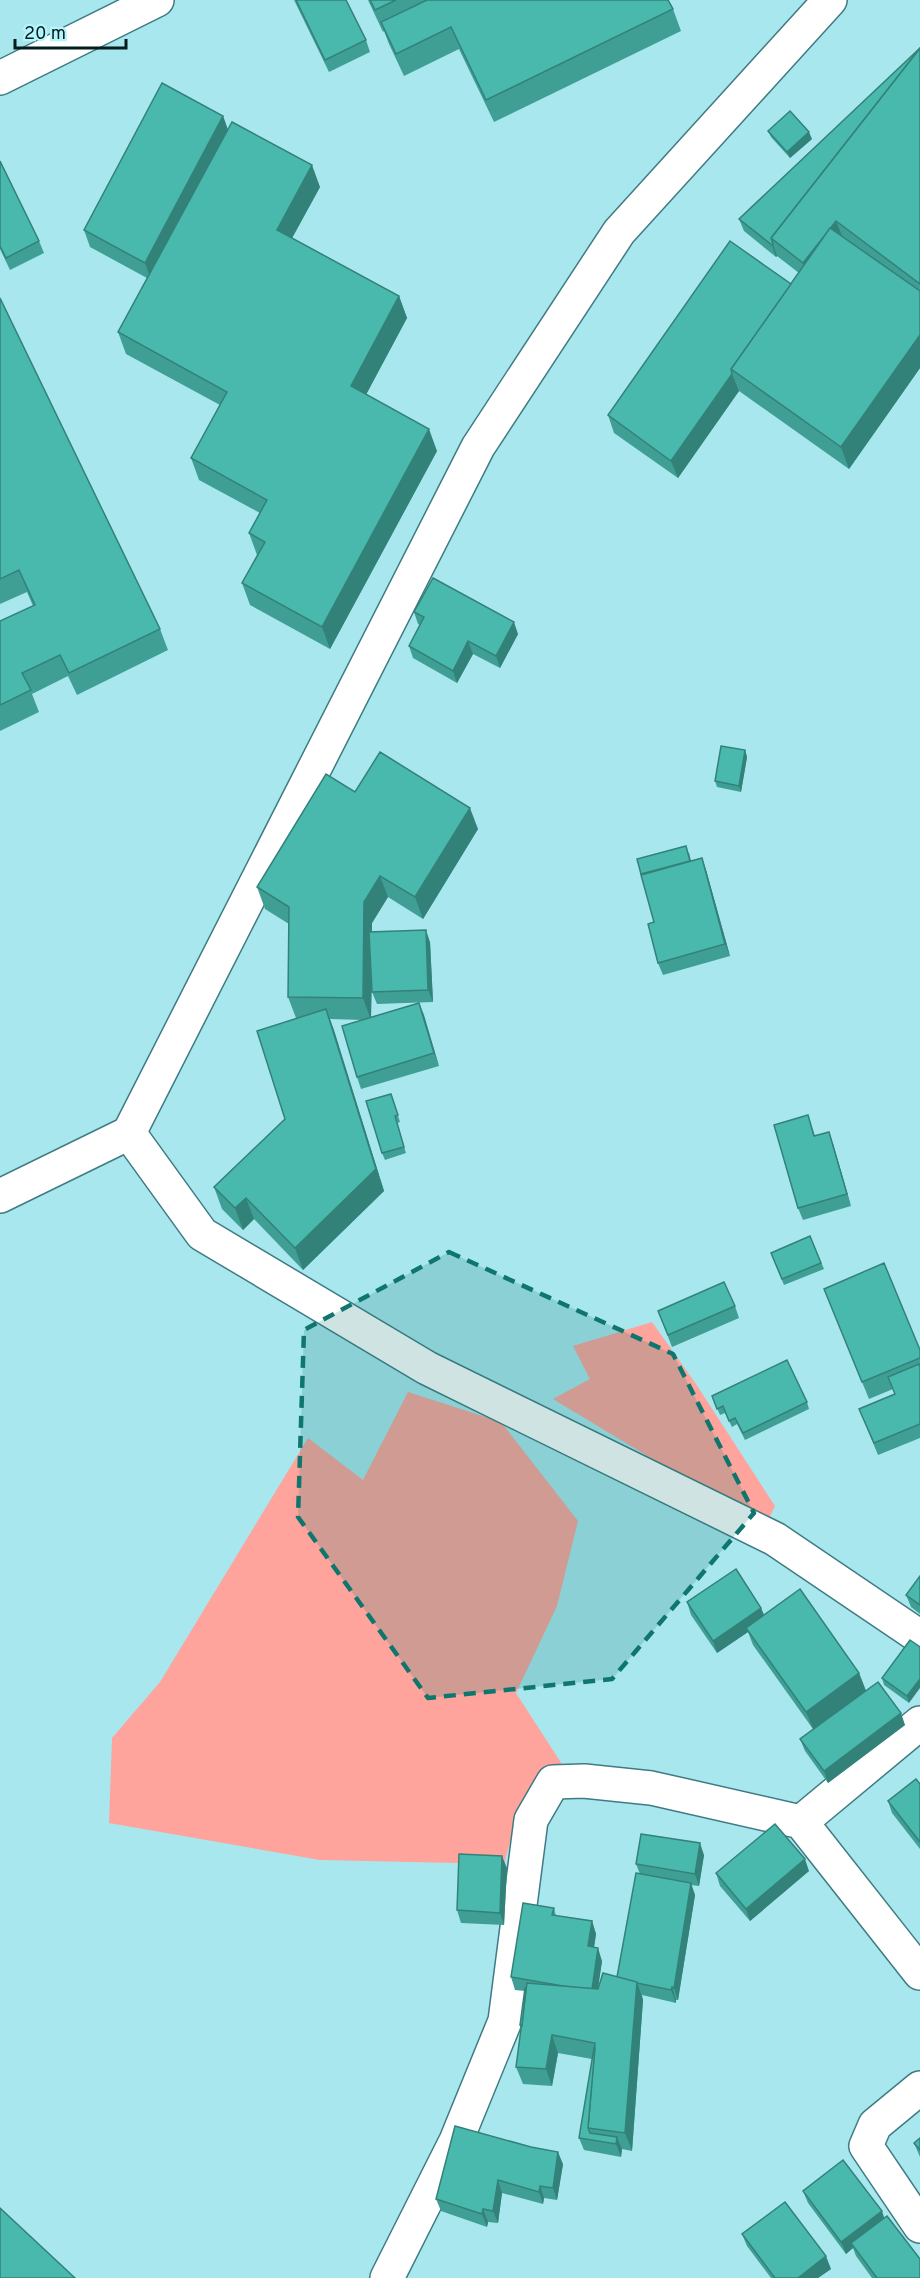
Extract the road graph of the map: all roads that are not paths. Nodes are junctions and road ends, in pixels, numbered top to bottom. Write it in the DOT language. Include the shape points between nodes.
graph roads {
  1 [pos="157,0"];
  2 [pos="830,0"];
  3 [pos="0,78"];
  4 [pos="129,1133"];
  5 [pos="0,1196"];
  6 [pos="920,1637"];
  7 [pos="920,1722"];
  8 [pos="801,1822"];
  9 [pos="920,1973"];
  10 [pos="920,2088"];
  11 [pos="920,2226"];
  12 [pos="387,2278"];
  1 -- 3 [label="street"];
  2 -- 4 [label="street" via="619,232 478,447"];
  4 -- 5 [label="street"];
  4 -- 6 [label="street" via="202,1234 426,1368 775,1539"];
  7 -- 8 [label="street"];
  8 -- 9 [label="street"];
  8 -- 12 [label="street" via="651,1788 553,1782 531,1820 505,2021 456,2141"];
  10 -- 11 [label="street" via="874,2125 866,2146"];
}
